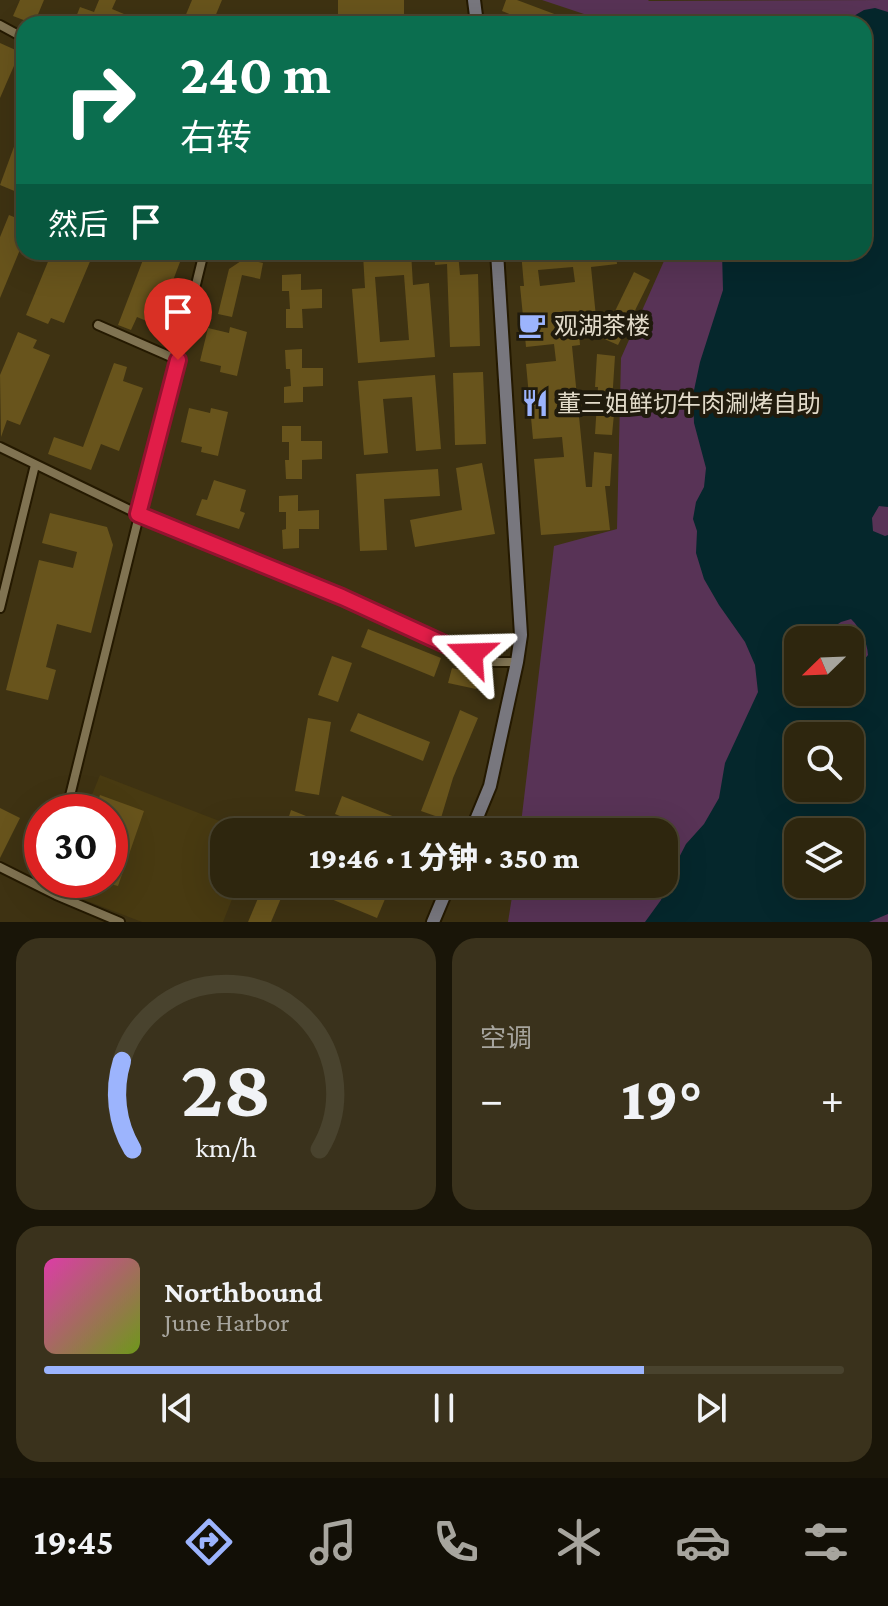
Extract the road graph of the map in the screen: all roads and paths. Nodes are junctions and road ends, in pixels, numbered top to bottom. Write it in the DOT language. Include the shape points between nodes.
graph roads {
  1 [pos="202,260"];
  2 [pos="498,260"];
  3 [pos="98,325"];
  4 [pos="178,360"];
  5 [pos="0,447"];
  6 [pos="35,465"];
  7 [pos="138,514"];
  8 [pos="0,608"];
  9 [pos="517,662"];
  10 [pos="70,794"];
  11 [pos="477,818"];
  12 [pos="0,867"];
  13 [pos="443,898"];
  14 [pos="120,922"];
  15 [pos="433,922"];
  1 -- 4 [label="street"];
  2 -- 9 [label="street" via="521,635"];
  3 -- 4 [label="street"];
  4 -- 7 [label="street"];
  5 -- 6 [label="street"];
  6 -- 7 [label="street"];
  6 -- 8 [label="street"];
  7 -- 9 [label="street" via="449,646 492,662"];
  7 -- 10 [label="street"];
  9 -- 11 [label="street" via="490,786"];
  12 -- 14 [label="street"];
  13 -- 15 [label="street"];
}
